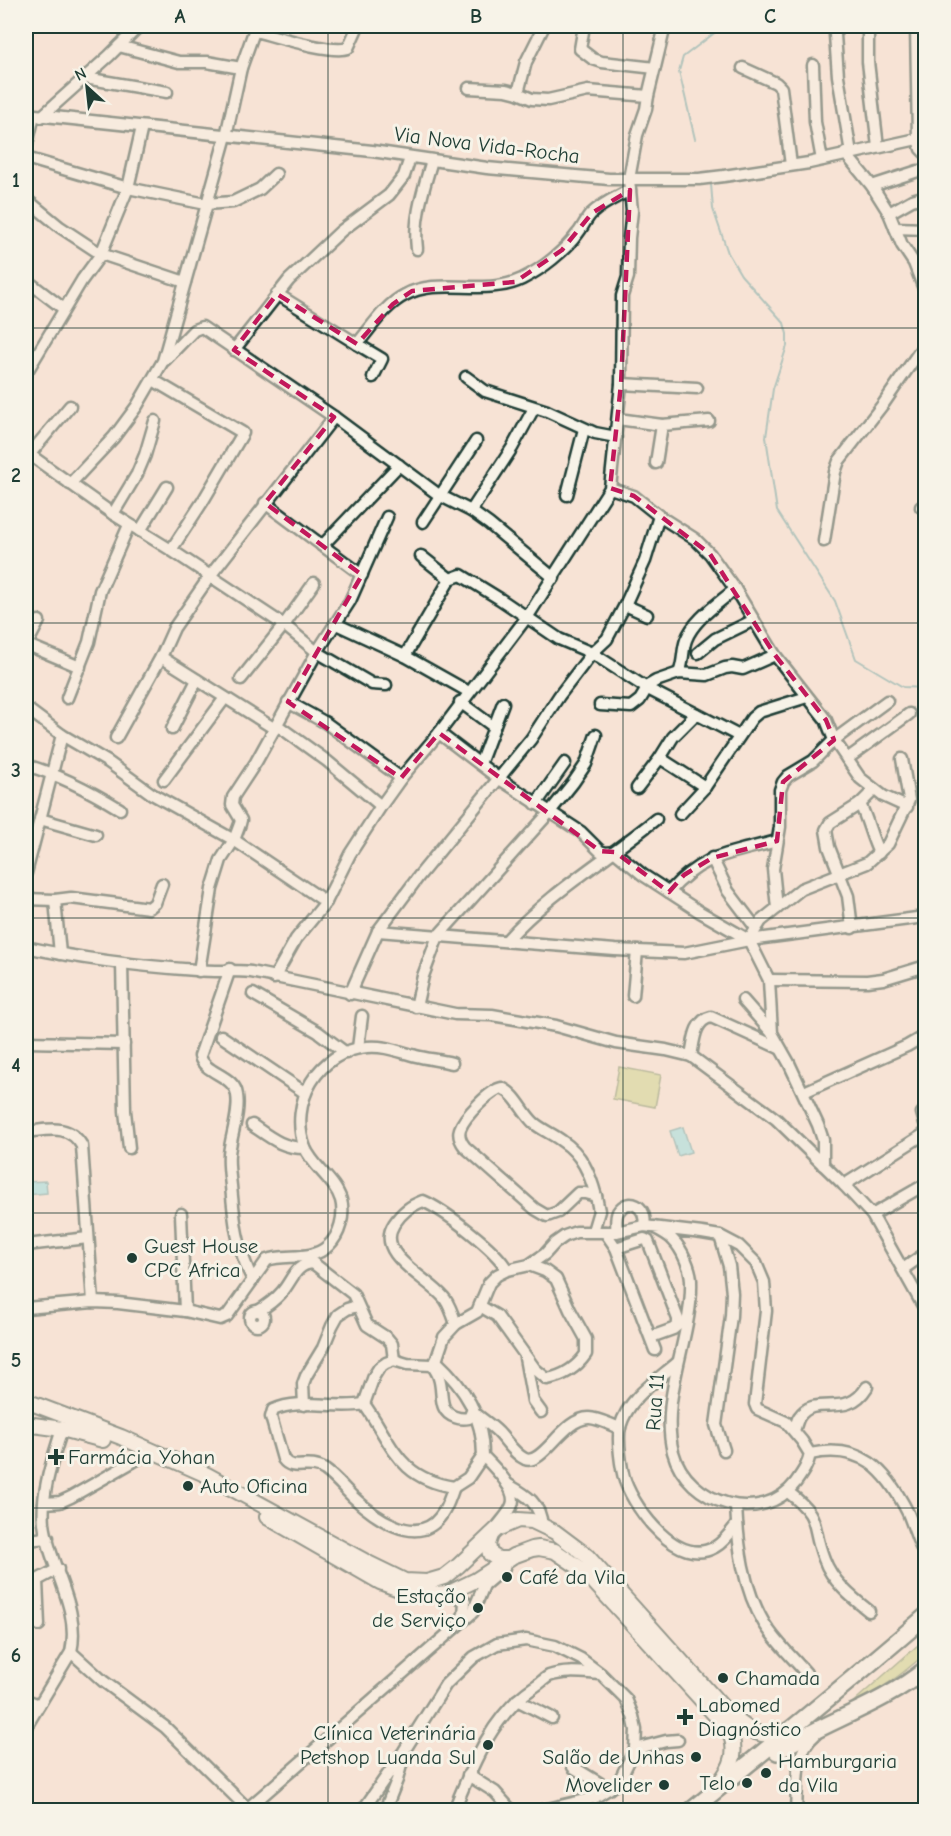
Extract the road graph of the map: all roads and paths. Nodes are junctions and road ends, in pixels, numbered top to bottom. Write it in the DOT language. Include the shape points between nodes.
graph roads {
  1 [pos="139,26"];
  2 [pos="358,26"];
  3 [pos="544,26"];
  4 [pos="584,26"];
  5 [pos="665,26"];
  6 [pos="868,26"];
  7 [pos="916,26"];
  8 [pos="256,28"];
  9 [pos="835,35"];
  10 [pos="119,46"];
  11 [pos="813,65"];
  12 [pos="241,68"];
  13 [pos="656,68"];
  14 [pos="743,68"];
  15 [pos="85,78"];
  16 [pos="469,88"];
  17 [pos="167,92"];
  18 [pos="518,93"];
  19 [pos="648,96"];
  20 [pos="34,115"];
  21 [pos="142,127"];
  22 [pos="226,136"];
  23 [pos="922,138"];
  24 [pos="878,147"];
  25 [pos="26,149"];
  26 [pos="848,153"];
  27 [pos="926,154"];
  28 [pos="26,158"];
  29 [pos="410,158"];
  30 [pos="432,160"];
  31 [pos="822,160"];
  32 [pos="791,165"];
  33 [pos="918,171"];
  34 [pos="276,174"];
  35 [pos="630,184"];
  36 [pos="872,186"];
  37 [pos="128,188"];
  38 [pos="926,196"];
  39 [pos="26,199"];
  40 [pos="206,204"];
  41 [pos="889,213"];
  42 [pos="895,228"];
  43 [pos="926,230"];
  44 [pos="417,249"];
  45 [pos="101,254"];
  46 [pos="26,280"];
  47 [pos="185,282"];
  48 [pos="277,294"];
  49 [pos="926,294"];
  50 [pos="64,309"];
  51 [pos="926,342"];
  52 [pos="357,344"];
  53 [pos="234,350"];
  54 [pos="163,362"];
  55 [pos="26,373"];
  56 [pos="374,377"];
  57 [pos="466,377"];
  58 [pos="153,380"];
  59 [pos="621,384"];
  60 [pos="697,388"];
  61 [pos="70,406"];
  62 [pos="534,408"];
  63 [pos="334,417"];
  64 [pos="618,419"];
  65 [pos="155,421"];
  66 [pos="709,421"];
  67 [pos="662,424"];
  68 [pos="584,429"];
  69 [pos="616,437"];
  70 [pos="476,441"];
  71 [pos="27,453"];
  72 [pos="656,463"];
  73 [pos="399,465"];
  74 [pos="70,484"];
  75 [pos="167,487"];
  76 [pos="610,488"];
  77 [pos="439,495"];
  78 [pos="567,495"];
  79 [pos="265,503"];
  80 [pos="471,511"];
  81 [pos="112,514"];
  82 [pos="659,516"];
  83 [pos="387,517"];
  84 [pos="423,522"];
  85 [pos="129,525"];
  86 [pos="140,531"];
  87 [pos="824,541"];
  88 [pos="322,546"];
  89 [pos="171,550"];
  90 [pos="421,556"];
  91 [pos="362,574"];
  92 [pos="210,576"];
  93 [pos="554,578"];
  94 [pos="450,579"];
  95 [pos="314,583"];
  96 [pos="735,589"];
  97 [pos="625,605"];
  98 [pos="647,615"];
  99 [pos="527,617"];
  100 [pos="754,620"];
  101 [pos="39,621"];
  102 [pos="336,624"];
  103 [pos="284,625"];
  104 [pos="316,652"];
  105 [pos="592,653"];
  106 [pos="698,653"];
  107 [pos="775,655"];
  108 [pos="405,656"];
  109 [pos="161,657"];
  110 [pos="80,667"];
  111 [pos="679,673"];
  112 [pos="241,679"];
  113 [pos="197,680"];
  114 [pos="386,685"];
  115 [pos="648,688"];
  116 [pos="469,692"];
  117 [pos="807,697"];
  118 [pos="67,698"];
  119 [pos="225,698"];
  120 [pos="887,701"];
  121 [pos="288,702"];
  122 [pos="460,702"];
  123 [pos="503,703"];
  124 [pos="600,705"];
  125 [pos="26,708"];
  126 [pos="696,714"];
  127 [pos="909,714"];
  128 [pos="276,727"];
  129 [pos="494,727"];
  130 [pos="172,729"];
  131 [pos="439,733"];
  132 [pos="62,735"];
  133 [pos="596,735"];
  134 [pos="739,736"];
  135 [pos="116,738"];
  136 [pos="834,740"];
  137 [pos="660,758"];
  138 [pos="847,759"];
  139 [pos="902,759"];
  140 [pos="565,763"];
  141 [pos="480,764"];
  142 [pos="26,765"];
  143 [pos="51,772"];
  144 [pos="401,778"];
  145 [pos="498,778"];
  146 [pos="164,780"];
  147 [pos="705,787"];
  148 [pos="637,788"];
  149 [pos="874,790"];
  150 [pos="536,804"];
  151 [pos="860,804"];
  152 [pos="381,806"];
  153 [pos="907,807"];
  154 [pos="120,809"];
  155 [pos="549,813"];
  156 [pos="680,814"];
  157 [pos="40,819"];
  158 [pos="656,819"];
  159 [pos="96,835"];
  160 [pos="234,840"];
  161 [pos="777,841"];
  162 [pos="615,852"];
  163 [pos="879,853"];
  164 [pos="712,858"];
  165 [pos="26,873"];
  166 [pos="840,874"];
  167 [pos="162,884"];
  168 [pos="669,892"];
  169 [pos="26,898"];
  170 [pos="55,900"];
  171 [pos="326,902"];
  172 [pos="777,908"];
  173 [pos="917,918"];
  174 [pos="756,928"];
  175 [pos="852,928"];
  176 [pos="378,931"];
  177 [pos="438,936"];
  178 [pos="749,940"];
  179 [pos="506,941"];
  180 [pos="26,947"];
  181 [pos="638,951"];
  182 [pos="60,954"];
  183 [pos="122,963"];
  184 [pos="926,966"];
  185 [pos="230,969"];
  186 [pos="199,971"];
  187 [pos="274,978"];
  188 [pos="769,980"];
  189 [pos="254,994"];
  190 [pos="350,994"];
  191 [pos="633,996"];
  192 [pos="743,1000"];
  193 [pos="416,1007"];
  194 [pos="362,1016"];
  195 [pos="26,1018"];
  196 [pos="772,1033"];
  197 [pos="926,1035"];
  198 [pos="221,1036"];
  199 [pos="26,1040"];
  200 [pos="124,1044"];
  201 [pos="358,1048"];
  202 [pos="779,1048"];
  203 [pos="346,1053"];
  204 [pos="691,1056"];
  205 [pos="452,1063"];
  206 [pos="304,1092"];
  207 [pos="804,1092"];
  208 [pos="926,1109"];
  209 [pos="252,1125"];
  210 [pos="926,1127"];
  211 [pos="26,1132"];
  212 [pos="926,1133"];
  213 [pos="129,1148"];
  214 [pos="305,1148"];
  215 [pos="823,1165"];
  216 [pos="926,1184"];
  217 [pos="844,1185"];
  218 [pos="596,1196"];
  219 [pos="181,1214"];
  220 [pos="872,1215"];
  221 [pos="649,1227"];
  222 [pos="608,1229"];
  223 [pos="720,1236"];
  224 [pos="88,1238"];
  225 [pos="26,1245"];
  226 [pos="616,1248"];
  227 [pos="926,1253"];
  228 [pos="530,1265"];
  229 [pos="903,1269"];
  230 [pos="507,1270"];
  231 [pos="253,1280"];
  232 [pos="93,1302"];
  233 [pos="357,1306"];
  234 [pos="480,1306"];
  235 [pos="26,1308"];
  236 [pos="185,1311"];
  237 [pos="258,1311"];
  238 [pos="926,1311"];
  239 [pos="456,1324"];
  240 [pos="651,1337"];
  241 [pos="655,1350"];
  242 [pos="525,1356"];
  243 [pos="394,1360"];
  244 [pos="434,1363"];
  245 [pos="677,1363"];
  246 [pos="867,1387"];
  247 [pos="26,1401"];
  248 [pos="364,1404"];
  249 [pos="304,1405"];
  250 [pos="474,1412"];
  251 [pos="541,1412"];
  252 [pos="26,1424"];
  253 [pos="620,1428"];
  254 [pos="62,1429"];
  255 [pos="794,1431"];
  256 [pos="724,1450"];
  257 [pos="810,1454"];
  258 [pos="143,1456"];
  259 [pos="483,1456"];
  260 [pos="507,1484"];
  261 [pos="454,1487"];
  262 [pos="788,1492"];
  263 [pos="44,1503"];
  264 [pos="736,1506"];
  265 [pos="737,1524"];
  266 [pos="542,1526"];
  267 [pos="491,1534"];
  268 [pos="48,1538"];
  269 [pos="26,1540"];
  270 [pos="532,1549"];
  271 [pos="926,1557"];
  272 [pos="507,1559"];
  273 [pos="58,1569"];
  274 [pos="37,1581"];
  275 [pos="26,1586"];
  276 [pos="449,1593"];
  277 [pos="870,1611"];
  278 [pos="926,1616"];
  279 [pos="458,1623"];
  280 [pos="39,1625"];
  281 [pos="71,1652"];
  282 [pos="926,1669"];
  283 [pos="806,1673"];
  284 [pos="601,1674"];
  285 [pos="26,1700"];
  286 [pos="517,1700"];
  287 [pos="39,1705"];
  288 [pos="552,1718"];
  289 [pos="803,1721"];
  290 [pos="835,1721"];
  291 [pos="26,1727"];
  292 [pos="678,1740"];
  293 [pos="635,1749"];
  294 [pos="404,1751"];
  295 [pos="573,1767"];
  296 [pos="468,1775"];
  297 [pos="609,1789"];
  298 [pos="708,1799"];
  299 [pos="247,1810"];
  300 [pos="363,1810"];
  301 [pos="385,1810"];
  302 [pos="454,1810"];
  303 [pos="511,1810"];
  304 [pos="544,1810"];
  305 [pos="692,1810"];
  306 [pos="796,1810"];
  1 -- 10 [label="street"];
  2 -- 8 [label="street" via="348,48 343,50"];
  3 -- 18 [label="street" via="526,62"];
  4 -- 13 [label="street" via="580,49 592,59"];
  5 -- 13 [label="street"];
  6 -- 24 [label="street"];
  7 -- 23 [label="street"];
  8 -- 12 [label="street"];
  9 -- 26 [label="street"];
  10 -- 12 [label="street" via="179,62"];
  10 -- 15 [label="street"];
  11 -- 31 [label="street" via="815,122"];
  12 -- 22 [label="street"];
  13 -- 19 [label="street"];
  14 -- 32 [label="street" via="781,88"];
  15 -- 17 [label="street"];
  15 -- 20 [label="street"];
  16 -- 18 [label="street"];
  18 -- 19 [label="street" via="548,100 588,92"];
  19 -- 35 [label="street"];
  20 -- 21 [label="street, Via Nova Vida-Rocha"];
  20 -- 25 [label="street"];
  21 -- 22 [label="street, Via Nova Vida-Rocha"];
  21 -- 37 [label="street"];
  22 -- 29 [label="street, Via Nova Vida-Rocha"];
  22 -- 40 [label="street"];
  23 -- 24 [label="street, Via Nova Vida-Rocha"];
  23 -- 27 [label="street" via="921,148"];
  24 -- 26 [label="street, Via Nova Vida-Rocha"];
  26 -- 31 [label="street, Via Nova Vida-Rocha"];
  26 -- 36 [label="street"];
  28 -- 37 [label="street"];
  29 -- 30 [label="street, Via Nova Vida-Rocha"];
  29 -- 48 [label="street" via="404,176 389,195 341,231"];
  30 -- 35 [label="street, Via Nova Vida-Rocha"];
  30 -- 44 [label="street" via="416,226"];
  31 -- 32 [label="street, Via Nova Vida-Rocha"];
  32 -- 35 [label="street, Via Nova Vida-Rocha" via="699,179"];
  33 -- 36 [label="street"];
  34 -- 40 [label="street" via="260,189 233,202"];
  35 -- 52 [label="street" via="592,213 562,250 524,278 507,284 412,291 393,304"];
  35 -- 59 [label="street" via="628,277 621,302"];
  36 -- 41 [label="street"];
  37 -- 40 [label="street"];
  37 -- 45 [label="street"];
  38 -- 41 [label="street"];
  39 -- 45 [label="street"];
  40 -- 47 [label="street"];
  41 -- 42 [label="street"];
  42 -- 43 [label="street"];
  42 -- 49 [label="street"];
  45 -- 47 [label="street"];
  45 -- 50 [label="street"];
  46 -- 50 [label="street"];
  47 -- 54 [label="street"];
  48 -- 52 [label="street"];
  48 -- 53 [label="street"];
  50 -- 55 [label="street"];
  51 -- 87 [label="street" via="839,461"];
  52 -- 56 [label="street" via="382,359"];
  53 -- 54 [label="street" via="202,327"];
  53 -- 63 [label="street"];
  54 -- 58 [label="street"];
  57 -- 62 [label="street" via="485,391"];
  58 -- 74 [label="street" via="114,437"];
  58 -- 89 [label="street" via="243,433"];
  59 -- 60 [label="street"];
  59 -- 64 [label="street"];
  61 -- 71 [label="street"];
  62 -- 68 [label="street"];
  62 -- 80 [label="street"];
  63 -- 73 [label="street"];
  63 -- 79 [label="street"];
  64 -- 67 [label="street"];
  64 -- 69 [label="street"];
  65 -- 81 [label="street" via="137,474"];
  66 -- 67 [label="street"];
  67 -- 72 [label="street"];
  68 -- 69 [label="street"];
  68 -- 78 [label="street"];
  69 -- 76 [label="street"];
  70 -- 77 [label="street"];
  71 -- 74 [label="street"];
  73 -- 77 [label="street"];
  73 -- 88 [label="street"];
  74 -- 81 [label="street"];
  75 -- 86 [label="street"];
  76 -- 82 [label="street" via="634,496"];
  76 -- 93 [label="street"];
  77 -- 80 [label="street"];
  77 -- 84 [label="street"];
  79 -- 88 [label="street"];
  79 -- 92 [label="street"];
  80 -- 93 [label="street"];
  81 -- 85 [label="street"];
  82 -- 96 [label="street" via="695,539"];
  82 -- 97 [label="street"];
  83 -- 91 [label="street"];
  85 -- 86 [label="street"];
  85 -- 110 [label="street" via="100,591"];
  86 -- 89 [label="street"];
  88 -- 91 [label="street"];
  89 -- 92 [label="street"];
  90 -- 94 [label="street"];
  91 -- 102 [label="street"];
  92 -- 103 [label="street"];
  92 -- 109 [label="street" via="174,628"];
  93 -- 99 [label="street"];
  94 -- 99 [label="street" via="461,575"];
  94 -- 108 [label="street"];
  95 -- 103 [label="street"];
  96 -- 100 [label="street"];
  96 -- 111 [label="street" via="692,630"];
  97 -- 98 [label="street"];
  97 -- 105 [label="street" via="607,639"];
  99 -- 105 [label="street" via="560,639"];
  99 -- 116 [label="street"];
  100 -- 106 [label="street" via="715,639"];
  100 -- 107 [label="street"];
  101 -- 110 [label="street" via="28,642 30,646"];
  102 -- 104 [label="street"];
  102 -- 108 [label="street"];
  103 -- 104 [label="street"];
  103 -- 112 [label="street"];
  104 -- 114 [label="street" via="372,684"];
  104 -- 121 [label="street"];
  105 -- 115 [label="street"];
  105 -- 145 [label="street"];
  107 -- 111 [label="street" via="743,669 724,668 707,675"];
  107 -- 117 [label="street"];
  108 -- 116 [label="street"];
  109 -- 113 [label="street"];
  109 -- 135 [label="street"];
  110 -- 118 [label="street"];
  111 -- 115 [label="street"];
  113 -- 119 [label="street"];
  113 -- 130 [label="street"];
  115 -- 124 [label="street" via="631,707"];
  115 -- 126 [label="street"];
  116 -- 122 [label="street"];
  117 -- 134 [label="street" via="759,712"];
  117 -- 136 [label="street" via="826,720"];
  119 -- 128 [label="street"];
  119 -- 146 [label="street"];
  120 -- 136 [label="street"];
  121 -- 128 [label="street"];
  121 -- 144 [label="street" via="326,723"];
  122 -- 129 [label="street"];
  122 -- 131 [label="street"];
  123 -- 129 [label="street"];
  125 -- 132 [label="street"];
  126 -- 134 [label="street"];
  126 -- 137 [label="street"];
  127 -- 138 [label="street"];
  128 -- 152 [label="street" via="327,761"];
  128 -- 160 [label="street" via="233,797 232,805 241,820"];
  129 -- 141 [label="street"];
  131 -- 141 [label="street"];
  131 -- 144 [label="street"];
  132 -- 143 [label="street"];
  132 -- 160 [label="street" via="152,794"];
  133 -- 155 [label="street" via="586,764"];
  134 -- 147 [label="street"];
  136 -- 138 [label="street"];
  136 -- 161 [label="street" via="783,782"];
  137 -- 147 [label="street"];
  137 -- 148 [label="street"];
  138 -- 149 [label="street"];
  139 -- 153 [label="street" via="909,791"];
  140 -- 150 [label="street"];
  141 -- 145 [label="street"];
  142 -- 143 [label="street"];
  143 -- 154 [label="street"];
  143 -- 157 [label="street"];
  144 -- 152 [label="street"];
  145 -- 150 [label="street"];
  145 -- 176 [label="street"];
  147 -- 156 [label="street"];
  149 -- 151 [label="street"];
  149 -- 153 [label="street"];
  150 -- 155 [label="street"];
  151 -- 163 [label="street"];
  151 -- 166 [label="street" via="830,823 826,830"];
  152 -- 171 [label="street" via="350,854"];
  153 -- 163 [label="street" via="888,844"];
  155 -- 162 [label="street" via="581,832 600,851"];
  155 -- 177 [label="street"];
  157 -- 159 [label="street"];
  157 -- 165 [label="street"];
  158 -- 162 [label="street"];
  160 -- 171 [label="street"];
  160 -- 186 [label="street" via="221,860 212,889"];
  161 -- 164 [label="street"];
  161 -- 172 [label="street" via="773,869"];
  162 -- 168 [label="street"];
  162 -- 179 [label="street" via="543,904"];
  163 -- 166 [label="street" via="867,863"];
  164 -- 168 [label="street" via="684,875"];
  164 -- 174 [label="street" via="728,891"];
  166 -- 172 [label="street" via="801,889"];
  166 -- 175 [label="street" via="848,896"];
  167 -- 170 [label="street" via="149,908 71,898"];
  168 -- 178 [label="street"];
  169 -- 170 [label="street"];
  170 -- 182 [label="street"];
  171 -- 187 [label="street" via="296,939"];
  172 -- 174 [label="street"];
  173 -- 175 [label="street"];
  174 -- 178 [label="street"];
  175 -- 178 [label="street"];
  176 -- 177 [label="street"];
  176 -- 190 [label="street"];
  177 -- 179 [label="street"];
  177 -- 193 [label="street"];
  178 -- 181 [label="street" via="684,953"];
  178 -- 188 [label="street"];
  179 -- 181 [label="street"];
  180 -- 182 [label="street"];
  181 -- 191 [label="street"];
  182 -- 183 [label="street"];
  183 -- 186 [label="street"];
  183 -- 200 [label="street"];
  184 -- 188 [label="street" via="867,981"];
  185 -- 186 [label="street"];
  185 -- 187 [label="street"];
  185 -- 231 [label="street" via="200,1056 237,1092 229,1158 234,1220 242,1259"];
  187 -- 190 [label="street"];
  188 -- 196 [label="street"];
  189 -- 203 [label="street"];
  190 -- 193 [label="street"];
  192 -- 196 [label="street"];
  193 -- 204 [label="street" via="556,1026 616,1043"];
  194 -- 201 [label="street"];
  195 -- 199 [label="street"];
  196 -- 202 [label="street"];
  197 -- 207 [label="street"];
  198 -- 206 [label="street"];
  199 -- 200 [label="street"];
  200 -- 213 [label="street"];
  201 -- 203 [label="street"];
  201 -- 205 [label="street" via="380,1047"];
  202 -- 204 [label="street" via="711,1017 699,1024"];
  202 -- 207 [label="street"];
  203 -- 206 [label="street" via="318,1071"];
  204 -- 215 [label="street" via="776,1119"];
  206 -- 214 [label="street" via="300,1119"];
  207 -- 215 [label="street" via="824,1140"];
  208 -- 210 [label="street" via="922,1113"];
  209 -- 214 [label="street" via="291,1148"];
  211 -- 224 [label="street" via="64,1131 78,1138 82,1146"];
  212 -- 217 [label="street"];
  214 -- 231 [label="street" via="340,1197 340,1226 328,1246 313,1254 267,1260"];
  215 -- 217 [label="street"];
  216 -- 220 [label="street"];
  217 -- 220 [label="street"];
  218 -- 218 [label="street" via="582,1161 564,1142 532,1122 506,1089 499,1088 489,1095 463,1124 460,1136 465,1148 541,1213 555,1214 578,1193"];
  218 -- 222 [label="street"];
  219 -- 236 [label="street"];
  220 -- 229 [label="street"];
  221 -- 222 [label="street"];
  221 -- 222 [label="street, Rua 11" via="644,1212 632,1205 619,1211"];
  221 -- 223 [label="street"];
  221 -- 245 [label="street, Rua 11" via="674,1240 691,1280"];
  222 -- 226 [label="street"];
  222 -- 228 [label="street" via="565,1236"];
  223 -- 255 [label="street" via="739,1246 756,1263 764,1282 766,1311 754,1404"];
  223 -- 256 [label="street" via="732,1293 716,1425"];
  224 -- 225 [label="street"];
  224 -- 232 [label="street"];
  226 -- 240 [label="street"];
  226 -- 240 [label="street" via="648,1241 678,1319 673,1329"];
  227 -- 229 [label="street"];
  228 -- 230 [label="street"];
  228 -- 242 [label="street" via="556,1279 587,1347 574,1368 547,1379"];
  229 -- 238 [label="street"];
  230 -- 234 [label="street" via="489,1283"];
  230 -- 239 [label="street" via="488,1248 438,1208 423,1201 403,1212 390,1230 391,1246 402,1261 443,1297"];
  231 -- 236 [label="street" via="227,1316 220,1319"];
  232 -- 235 [label="street"];
  232 -- 236 [label="street"];
  233 -- 237 [label="street" via="345,1286 313,1263 300,1267 283,1291"];
  233 -- 243 [label="street" via="367,1325 392,1344"];
  233 -- 249 [label="street" via="338,1315 332,1326 303,1384"];
  234 -- 239 [label="street"];
  234 -- 242 [label="street" via="497,1316"];
  239 -- 244 [label="street" via="444,1336"];
  240 -- 241 [label="street"];
  242 -- 251 [label="street" via="533,1401"];
  243 -- 244 [label="street" via="407,1364"];
  243 -- 248 [label="street" via="379,1368"];
  244 -- 250 [label="street" via="456,1380"];
  244 -- 250 [label="street" via="445,1410 450,1416 465,1419"];
  245 -- 253 [label="street" via="629,1408"];
  245 -- 264 [label="street, Rua 11" via="670,1417 674,1454 688,1480 701,1492"];
  246 -- 255 [label="street" via="847,1405 810,1408 800,1416"];
  247 -- 267 [label="main road" via="207,1475 405,1581 427,1582 444,1576"];
  248 -- 249 [label="street"];
  248 -- 261 [label="street" via="402,1462 419,1475"];
  249 -- 261 [label="street" via="283,1407 272,1413 286,1463 292,1467 316,1465 388,1523 408,1531 432,1524 440,1518"];
  250 -- 253 [label="street" via="517,1453 532,1460 540,1457 577,1420 590,1417"];
  250 -- 259 [label="street"];
  252 -- 254 [label="main road"];
  253 -- 265 [label="street" via="625,1481 635,1502 663,1536 681,1549 705,1551 716,1547"];
  254 -- 258 [label="main road"];
  254 -- 263 [label="street"];
  255 -- 257 [label="street"];
  257 -- 262 [label="street" via="808,1464"];
  257 -- 271 [label="street" via="841,1451 873,1465 894,1488"];
  258 -- 263 [label="street" via="71,1497"];
  258 -- 276 [label="main road" via="222,1492 399,1591 415,1595"];
  259 -- 260 [label="street"];
  259 -- 261 [label="street" via="468,1478"];
  260 -- 266 [label="street" via="531,1498"];
  260 -- 267 [label="street" via="513,1504"];
  262 -- 264 [label="street, Rua 11" via="766,1503"];
  262 -- 277 [label="street" via="812,1513 830,1572"];
  263 -- 268 [label="street"];
  264 -- 265 [label="street"];
  265 -- 283 [label="street" via="744,1571 758,1611"];
  266 -- 267 [label="main road" via="518,1520"];
  266 -- 270 [label="main road"];
  266 -- 289 [label="main road" via="563,1536 587,1557 724,1709 747,1729 773,1735"];
  267 -- 272 [label="main road" via="490,1554"];
  268 -- 269 [label="street"];
  268 -- 273 [label="street"];
  270 -- 272 [label="main road"];
  270 -- 279 [label="street" via="484,1586 473,1612"];
  270 -- 298 [label="main road" via="555,1551 583,1570 723,1722 734,1742 734,1755 728,1772"];
  272 -- 276 [label="main road"];
  273 -- 274 [label="street"];
  273 -- 281 [label="street" via="74,1628"];
  274 -- 275 [label="street"];
  274 -- 280 [label="street"];
  276 -- 279 [label="street" via="465,1602 464,1615"];
  278 -- 289 [label="highway"];
  279 -- 299 [label="street"];
  281 -- 287 [label="street"];
  281 -- 299 [label="street" via="165,1727"];
  282 -- 290 [label="highway" via="897,1690"];
  284 -- 286 [label="street" via="572,1672 549,1677"];
  284 -- 293 [label="street" via="626,1699 636,1730"];
  284 -- 294 [label="street" via="555,1646 526,1640 497,1644 474,1657 446,1684"];
  285 -- 287 [label="street"];
  286 -- 288 [label="street"];
  286 -- 296 [label="street" via="486,1741"];
  287 -- 291 [label="street"];
  289 -- 298 [label="highway"];
  290 -- 298 [label="highway" via="773,1754"];
  290 -- 306 [label="street" via="804,1747"];
  292 -- 293 [label="street"];
  293 -- 297 [label="street" via="618,1783"];
  294 -- 300 [label="street"];
  294 -- 301 [label="street"];
  295 -- 297 [label="street"];
  296 -- 302 [label="street"];
  296 -- 303 [label="street" via="495,1792"];
  297 -- 304 [label="street" via="594,1798"];
  298 -- 305 [label="highway"];
}
